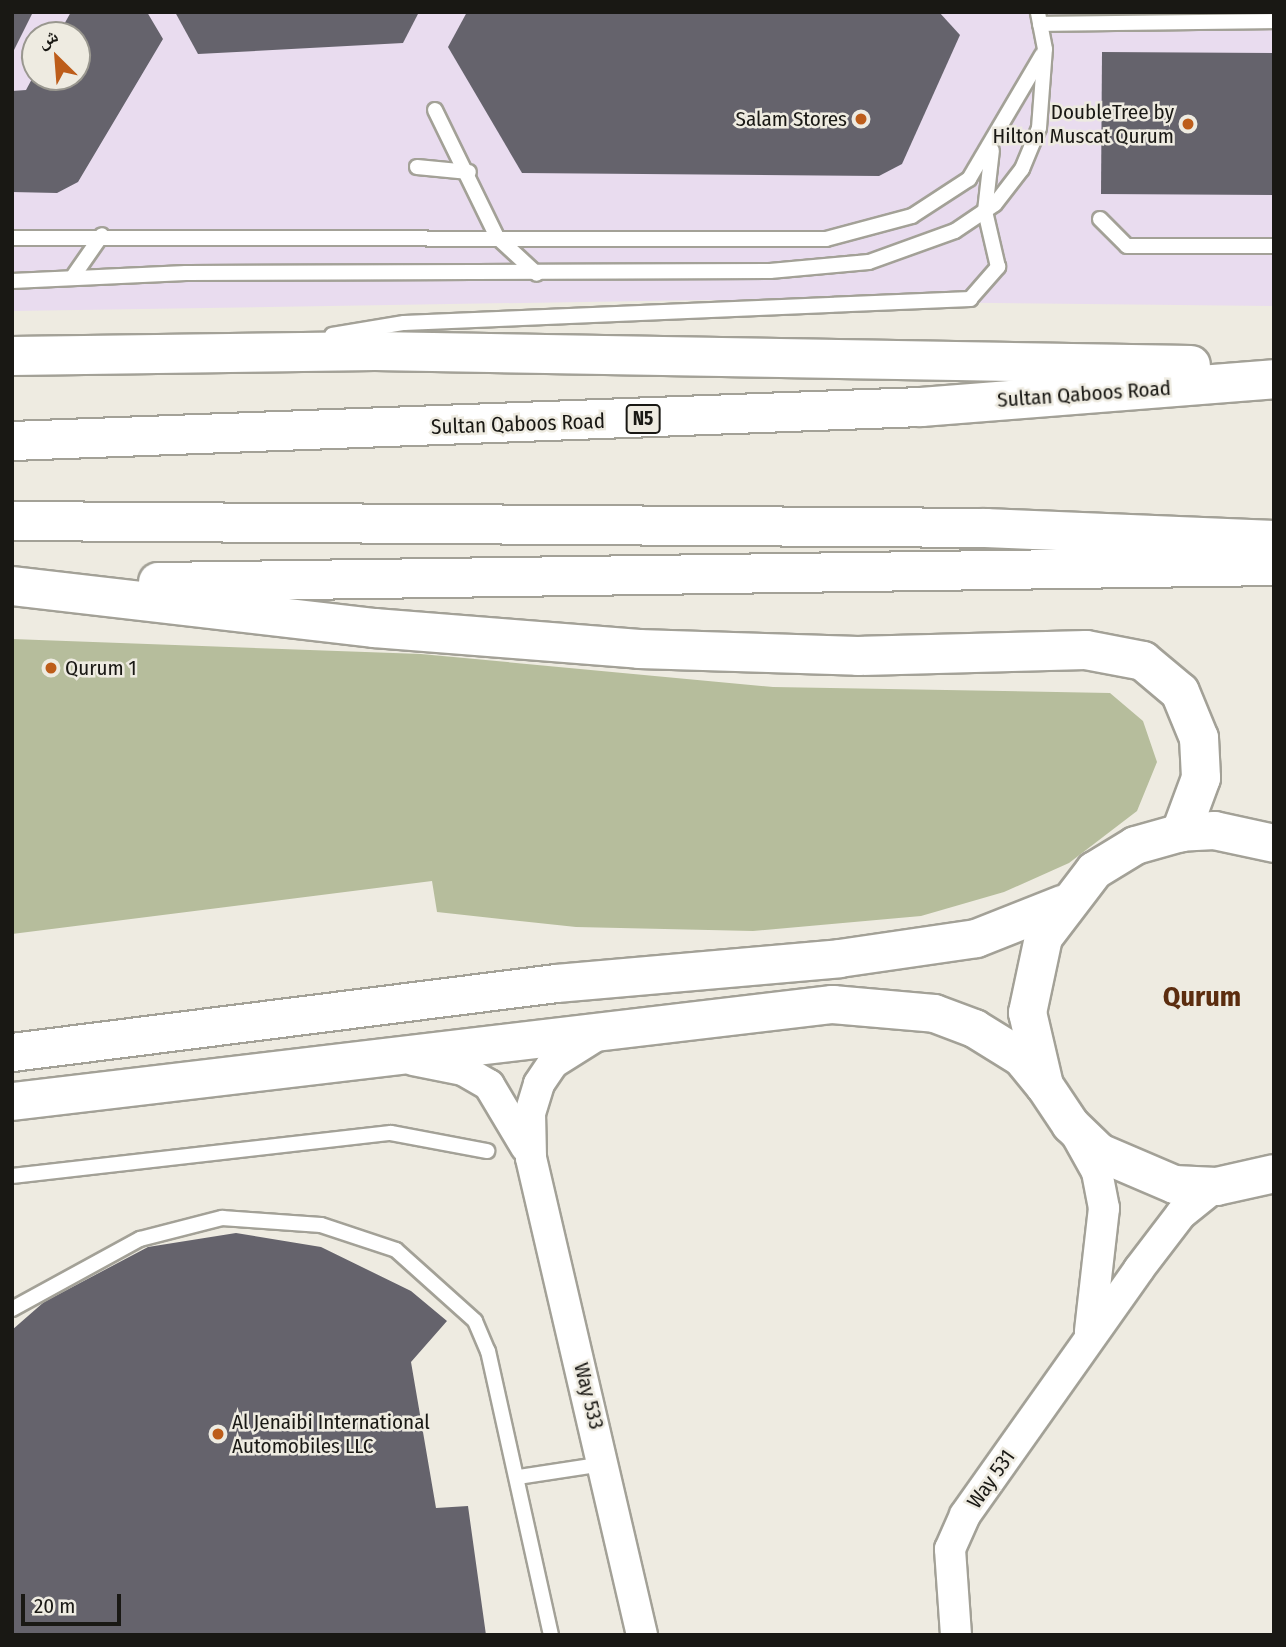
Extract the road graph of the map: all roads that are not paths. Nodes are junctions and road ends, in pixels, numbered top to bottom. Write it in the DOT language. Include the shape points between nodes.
graph roads {
  1 [pos="1039,18"];
  2 [pos="1274,21"];
  3 [pos="1045,49"];
  4 [pos="435,110"];
  5 [pos="992,149"];
  6 [pos="418,167"];
  7 [pos="469,172"];
  8 [pos="985,211"];
  9 [pos="1100,219"];
  10 [pos="102,235"];
  11 [pos="497,237"];
  12 [pos="12,238"];
  13 [pos="1274,246"];
  14 [pos="537,274"];
  15 [pos="72,278"];
  16 [pos="12,281"];
  17 [pos="217,355"];
  18 [pos="12,356"];
  19 [pos="1274,368"];
  20 [pos="1274,379"];
  21 [pos="12,441"];
  22 [pos="12,521"];
  23 [pos="1274,540"];
  24 [pos="1274,566"];
  25 [pos="12,585"];
  26 [pos="1181,832"];
  27 [pos="1274,843"];
  28 [pos="1062,904"];
  29 [pos="615,1026"];
  30 [pos="12,1052"];
  31 [pos="382,1054"];
  32 [pos="1044,1085"];
  33 [pos="12,1101"];
  34 [pos="1070,1124"];
  35 [pos="487,1151"];
  36 [pos="531,1158"];
  37 [pos="1274,1172"];
  38 [pos="12,1176"];
  39 [pos="1216,1186"];
  40 [pos="12,1310"];
  41 [pos="1088,1342"];
  42 [pos="606,1464"];
  43 [pos="518,1477"];
  44 [pos="551,1635"];
  45 [pos="642,1635"];
  46 [pos="956,1635"];
  1 -- 2 [label="lane"];
  1 -- 3 [label="lane"];
  3 -- 5 [label="lane"];
  3 -- 8 [label="lane" via="1039,128 1022,169"];
  4 -- 7 [label="lane"];
  5 -- 8 [label="lane"];
  5 -- 11 [label="lane" via="969,179 912,216 826,239"];
  6 -- 7 [label="lane"];
  7 -- 11 [label="lane"];
  8 -- 14 [label="lane" via="955,232 869,262 823,269"];
  8 -- 17 [label="lane" via="998,267 970,299 404,323"];
  9 -- 13 [label="lane" via="1127,246"];
  10 -- 11 [label="lane"];
  10 -- 12 [label="lane"];
  10 -- 15 [label="lane"];
  11 -- 14 [label="lane"];
  14 -- 15 [label="lane"];
  15 -- 16 [label="lane"];
  17 -- 18 [label="highway"];
  17 -- 19 [label="highway" via="954,356"];
  20 -- 21 [label="highway, Sultan Qaboos Road / N5" via="921,407"];
  22 -- 23 [label="highway" via="986,528"];
  24 -- 25 [label="highway" via="690,579"];
  25 -- 26 [label="highway" via="374,628 639,649 858,656 1086,650 1143,661 1180,692 1199,738 1201,778"];
  26 -- 27 [label="street" via="1214,830"];
  26 -- 28 [label="street" via="1135,845 1104,863"];
  28 -- 30 [label="street" via="976,937 839,958 556,983"];
  28 -- 32 [label="street" via="1031,974 1027,1012"];
  29 -- 31 [label="street"];
  29 -- 32 [label="street" via="832,1004 934,1013 1021,1056"];
  29 -- 36 [label="street, Way 533" via="573,1047 539,1084 530,1113"];
  31 -- 33 [label="street"];
  31 -- 36 [label="street, Way 533" via="464,1070 489,1085"];
  32 -- 34 [label="street"];
  34 -- 39 [label="street" via="1099,1152 1135,1172 1174,1184"];
  34 -- 41 [label="street, Way 531" via="1097,1171 1104,1208"];
  35 -- 38 [label="lane" via="391,1133"];
  36 -- 42 [label="street, Way 533"];
  37 -- 39 [label="street"];
  39 -- 41 [label="street, Way 531" via="1181,1214"];
  40 -- 43 [label="lane" via="140,1239 222,1218 321,1226 396,1250 475,1321 500,1383"];
  41 -- 46 [label="street, Way 531" via="965,1515 950,1549"];
  42 -- 43 [label="lane"];
  42 -- 45 [label="street, Way 533"];
  43 -- 44 [label="lane"];
}
